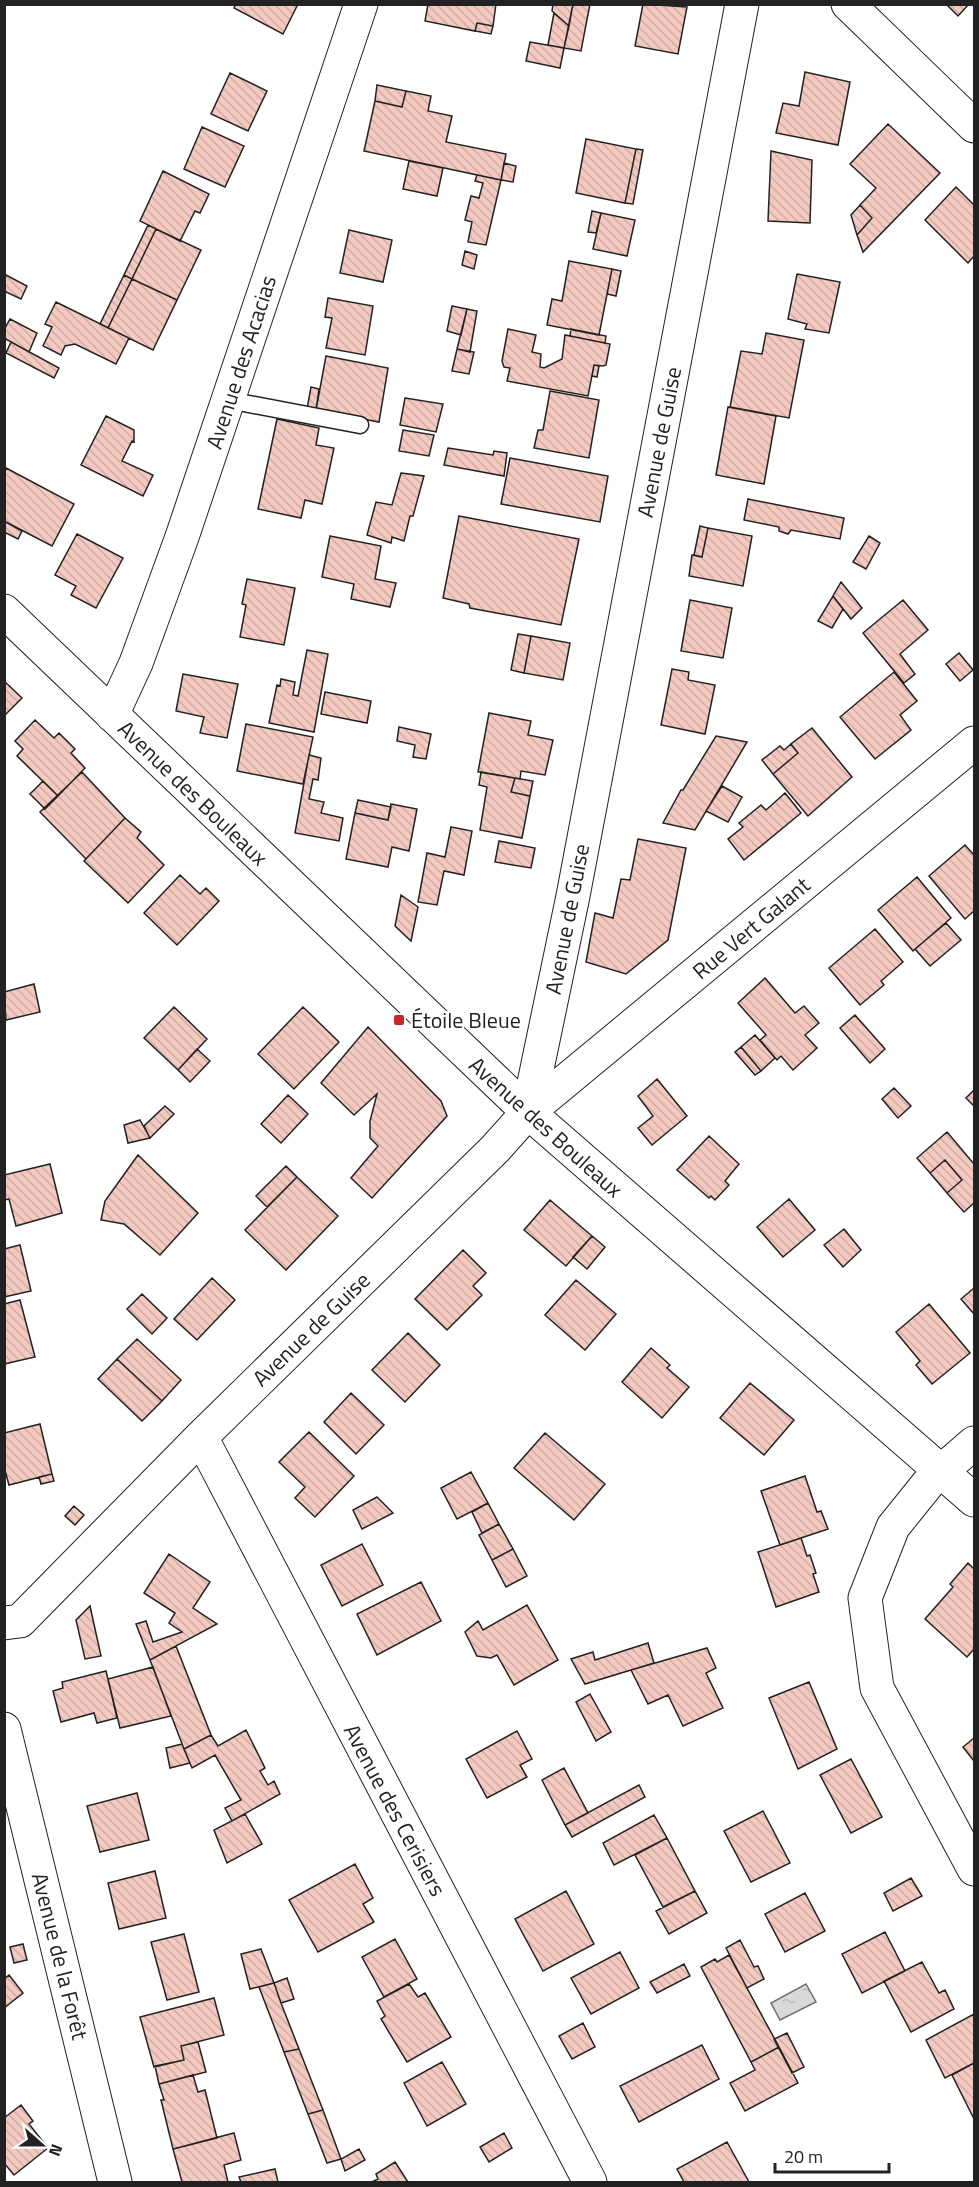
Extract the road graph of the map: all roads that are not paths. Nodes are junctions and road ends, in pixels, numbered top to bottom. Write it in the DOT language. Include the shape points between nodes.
graph roads {
  1 [pos="361,4"];
  2 [pos="742,4"];
  3 [pos="848,4"];
  4 [pos="975,126"];
  5 [pos="228,400"];
  6 [pos="360,425"];
  7 [pos="4,611"];
  8 [pos="112,715"];
  9 [pos="975,743"];
  10 [pos="528,1112"];
  11 [pos="201,1437"];
  12 [pos="975,1443"];
  13 [pos="942,1471"];
  14 [pos="975,1500"];
  15 [pos="4,1623"];
  16 [pos="4,1729"];
  17 [pos="975,1869"];
  18 [pos="115,2182"];
  19 [pos="590,2182"];
  1 -- 5 [label="street, Avenue des Acacias"];
  2 -- 10 [label="street, Avenue de Guise" via="573,896"];
  3 -- 4 [label="street"];
  5 -- 6 [label="lane"];
  5 -- 8 [label="street, Avenue des Acacias" via="140,652"];
  7 -- 8 [label="street, Avenue des Bouleaux"];
  8 -- 10 [label="street, Avenue des Bouleaux"];
  9 -- 10 [label="street, Rue Vert Galant"];
  10 -- 11 [label="street, Avenue de Guise"];
  10 -- 13 [label="street, Avenue des Bouleaux"];
  11 -- 15 [label="street, Avenue de Guise" via="20,1621"];
  11 -- 19 [label="street, Avenue des Cerisiers"];
  12 -- 13 [label="street"];
  13 -- 14 [label="street, Avenue des Bouleaux"];
  13 -- 17 [label="street" via="893,1527 866,1598 877,1688"];
  16 -- 18 [label="street, Avenue de la Forêt"];
}
